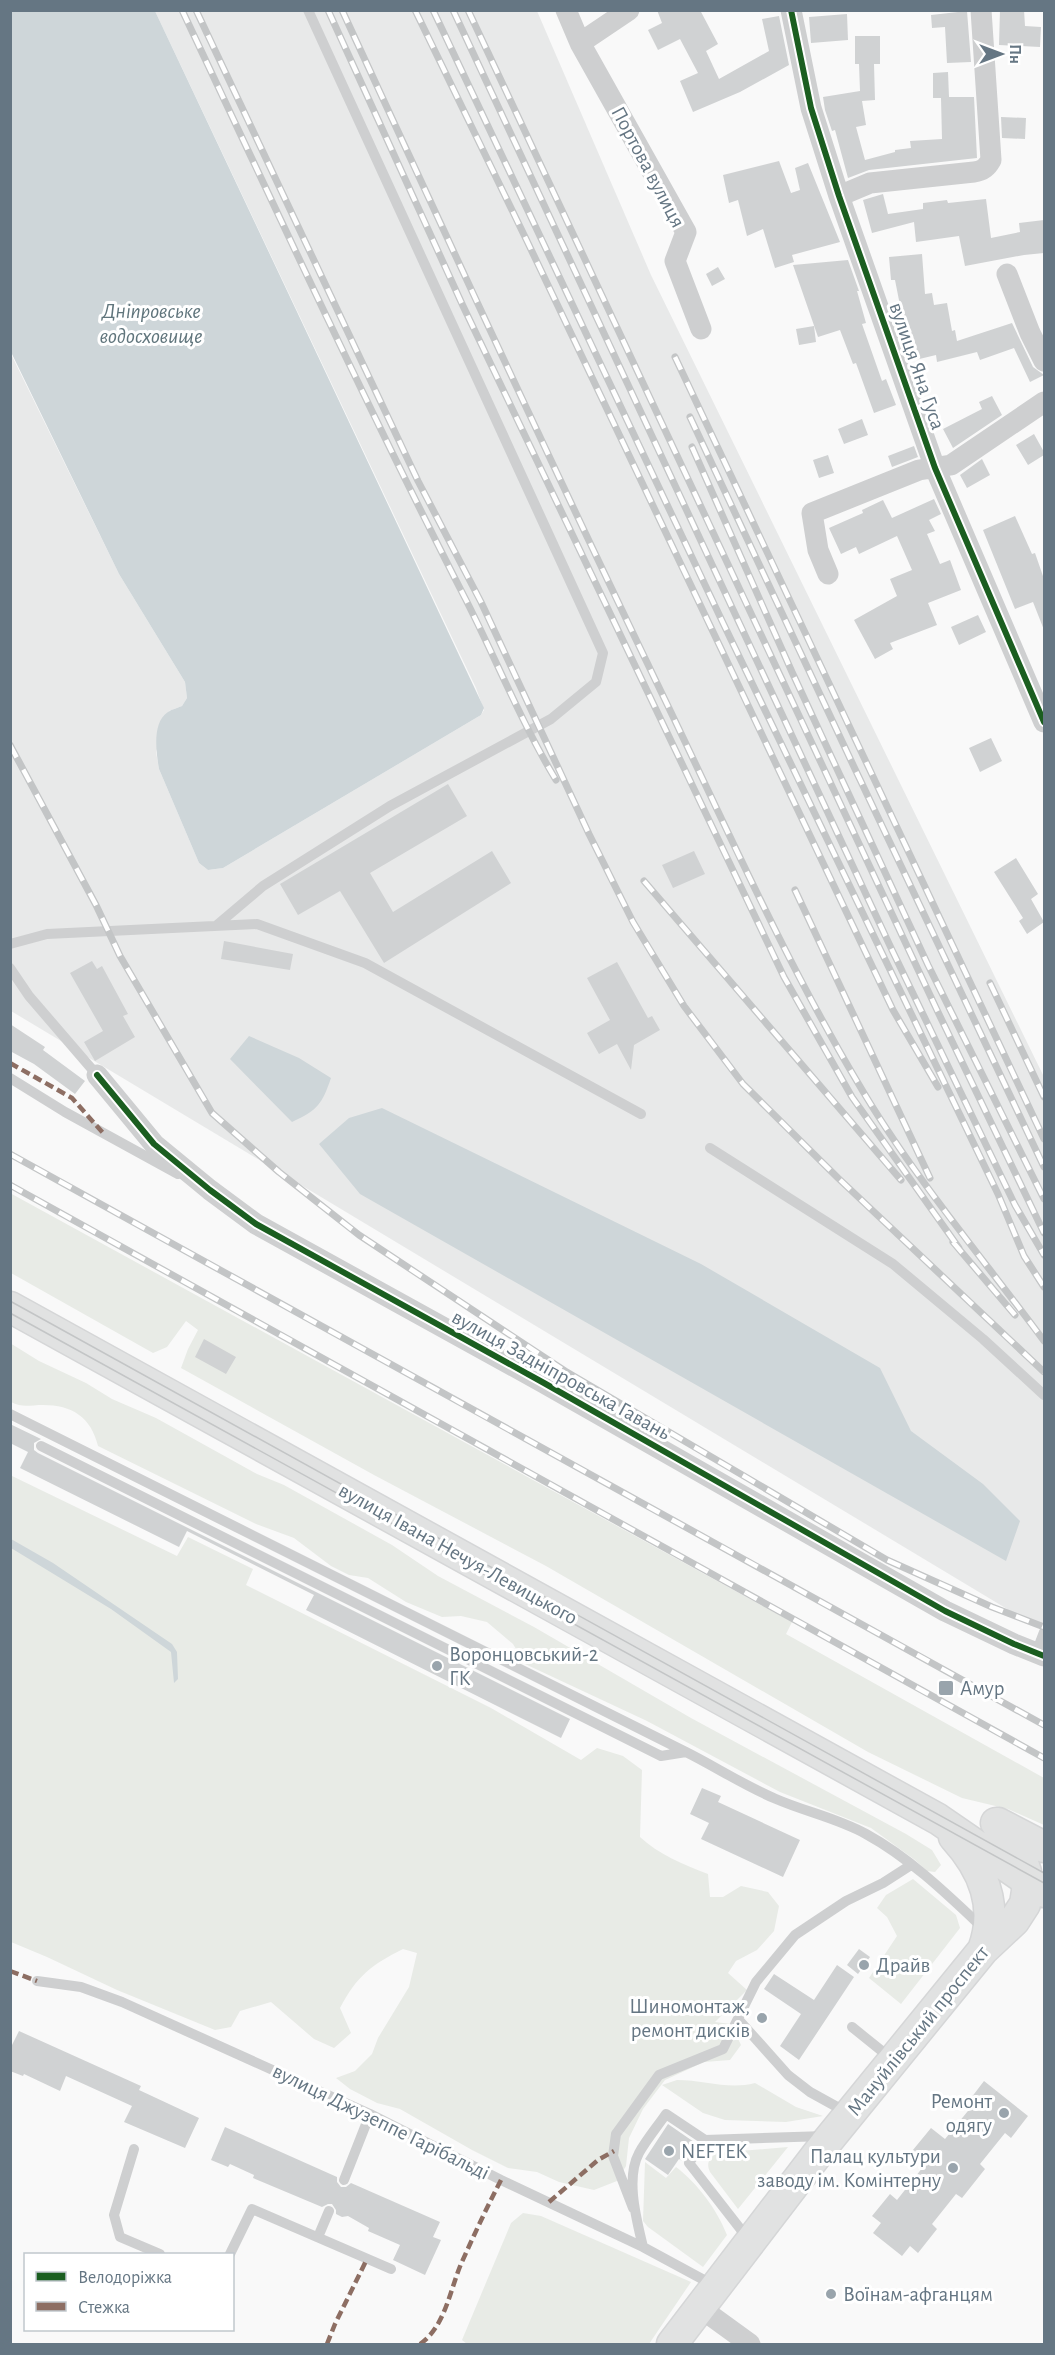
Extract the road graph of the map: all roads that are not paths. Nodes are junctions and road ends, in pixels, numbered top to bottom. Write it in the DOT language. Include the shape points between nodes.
graph roads {
  1 [pos="308,10"];
  2 [pos="566,10"];
  3 [pos="629,10"];
  4 [pos="791,10"];
  5 [pos="981,10"];
  6 [pos="580,43"];
  7 [pos="839,196"];
  8 [pos="1007,274"];
  9 [pos="701,329"];
  10 [pos="1044,360"];
  11 [pos="1044,402"];
  12 [pos="935,468"];
  13 [pos="828,574"];
  14 [pos="1043,716"];
  15 [pos="217,925"];
  16 [pos="10,944"];
  17 [pos="10,968"];
  18 [pos="97,1075"];
  19 [pos="10,1078"];
  20 [pos="641,1114"];
  21 [pos="710,1148"];
  22 [pos="210,1190"];
  23 [pos="10,1306"];
  24 [pos="1044,1395"];
  25 [pos="10,1414"];
  26 [pos="42,1446"];
  27 [pos="1044,1632"];
  28 [pos="1040,1654"];
  29 [pos="687,1752"];
  30 [pos="938,1819"];
  31 [pos="996,1823"];
  32 [pos="1044,1846"];
  33 [pos="911,1865"];
  34 [pos="1039,1882"];
  35 [pos="1044,1915"];
  36 [pos="995,1935"];
  37 [pos="37,1981"];
  38 [pos="738,2019"];
  39 [pos="852,2027"];
  40 [pos="893,2060"];
  41 [pos="370,2114"];
  42 [pos="841,2125"];
  43 [pos="705,2140"];
  44 [pos="134,2149"];
  45 [pos="344,2180"];
  46 [pos="633,2208"];
  47 [pos="329,2211"];
  48 [pos="318,2237"];
  49 [pos="750,2241"];
  50 [pos="643,2247"];
  51 [pos="158,2253"];
  52 [pos="230,2253"];
  53 [pos="391,2269"];
  54 [pos="708,2296"];
  55 [pos="672,2344"];
  56 [pos="750,2344"];
  1 -- 15 [label="lane" via="603,653 596,682 551,719 390,806 263,886"];
  2 -- 6 [label="street, Портова вулиця"];
  3 -- 6 [label="street"];
  4 -- 7 [label="street, вулиця Яна Гуса" via="811,108"];
  5 -- 7 [label="street" via="991,160 985,168 870,183"];
  6 -- 9 [label="street, Портова вулиця" via="686,232 675,261"];
  7 -- 12 [label="street, вулиця Яна Гуса"];
  8 -- 10 [label="street"];
  11 -- 12 [label="street" via="951,465"];
  12 -- 13 [label="street" via="919,470 812,513 818,550"];
  12 -- 14 [label="street, вулиця Яна Гуса"];
  15 -- 16 [label="lane" via="48,934"];
  15 -- 20 [label="lane" via="257,924 365,963"];
  17 -- 18 [label="lane"];
  18 -- 22 [label="street, вулиця Задніпровська Гавань" via="154,1144"];
  19 -- 22 [label="lane"];
  21 -- 24 [label="lane" via="893,1263"];
  22 -- 28 [label="street, вулиця Задніпровська Гавань" via="256,1224 945,1611"];
  23 -- 30 [label="main road, вулиця Івана Нечуя-Левицького"];
  25 -- 29 [label="lane"];
  26 -- 29 [label="lane" via="661,1756"];
  27 -- 28 [label="lane"];
  29 -- 33 [label="lane" via="776,1799 868,1835"];
  30 -- 31 [label="main road, вулиця Івана Нечуя-Левицького"];
  30 -- 34 [label="main road, вулиця Івана Нечуя-Левицького"];
  30 -- 36 [label="main road" via="974,1864 985,1887"];
  31 -- 32 [label="main road, вулиця Івана Нечуя-Левицького"];
  31 -- 34 [label="main road"];
  33 -- 36 [label="lane"];
  33 -- 38 [label="lane" via="795,1935 756,1982"];
  34 -- 36 [label="main road" via="1025,1904"];
  35 -- 36 [label="main road"];
  36 -- 40 [label="main road, Мануйлівський проспект"];
  37 -- 41 [label="lane, вулиця Джузеппе Гарібальді" via="81,1987 122,2002"];
  38 -- 42 [label="lane" via="788,2075"];
  38 -- 46 [label="lane" via="723,2049 659,2075 616,2134 613,2156"];
  39 -- 40 [label="lane"];
  40 -- 42 [label="main road, Мануйлівський проспект"];
  41 -- 45 [label="lane"];
  41 -- 50 [label="lane, вулиця Джузеппе Гарібальді"];
  42 -- 43 [label="lane"];
  42 -- 49 [label="main road, Мануйлівський проспект"];
  43 -- 46 [label="lane" via="666,2114 634,2165"];
  43 -- 49 [label="lane" via="689,2163"];
  44 -- 51 [label="lane" via="114,2215 120,2237"];
  46 -- 50 [label="lane"];
  47 -- 48 [label="lane"];
  48 -- 52 [label="lane" via="252,2209"];
  48 -- 53 [label="lane"];
  49 -- 54 [label="main road, Мануйлівський проспект"];
  50 -- 54 [label="lane, вулиця Джузеппе Гарібальді"];
  54 -- 55 [label="main road, Мануйлівський проспект"];
  54 -- 56 [label="street"];
}
